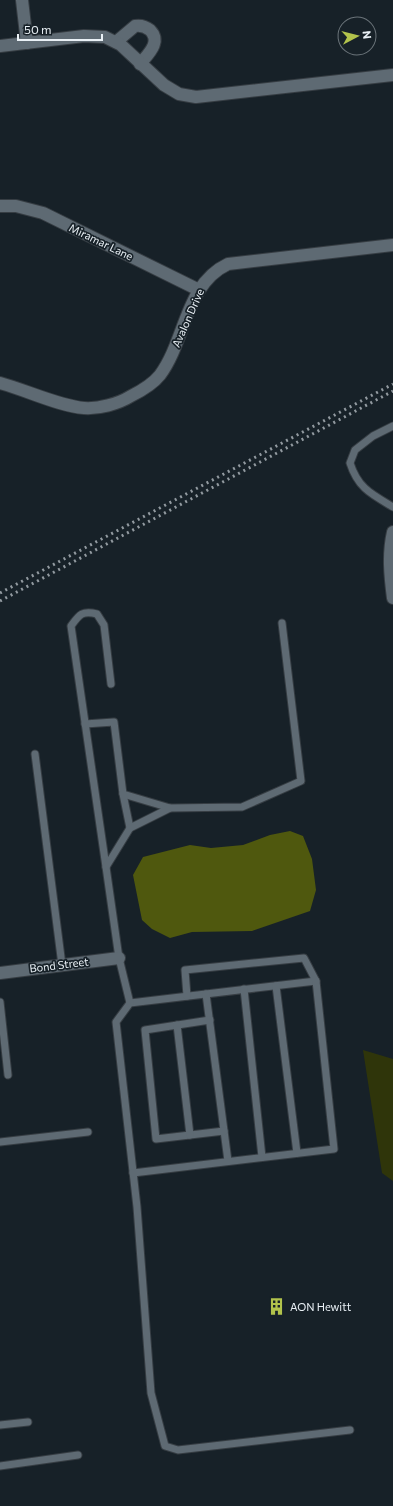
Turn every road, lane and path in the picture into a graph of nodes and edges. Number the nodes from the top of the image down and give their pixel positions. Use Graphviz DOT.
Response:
graph roads {
  1 [pos="22,0"];
  2 [pos="116,42"];
  3 [pos="27,43"];
  4 [pos="0,46"];
  5 [pos="140,64"];
  6 [pos="393,75"];
  7 [pos="0,206"];
  8 [pos="393,245"];
  9 [pos="199,290"];
  10 [pos="0,384"];
  11 [pos="393,426"];
  12 [pos="393,507"];
  13 [pos="393,532"];
  14 [pos="393,598"];
  15 [pos="282,623"];
  16 [pos="111,684"];
  17 [pos="85,724"];
  18 [pos="35,754"];
  19 [pos="124,794"];
  20 [pos="170,808"];
  21 [pos="130,828"];
  22 [pos="106,867"];
  23 [pos="119,958"];
  24 [pos="62,965"];
  25 [pos="0,973"];
  26 [pos="316,981"];
  27 [pos="276,986"];
  28 [pos="244,990"];
  29 [pos="206,994"];
  30 [pos="188,996"];
  31 [pos="0,1002"];
  32 [pos="130,1003"];
  33 [pos="210,1020"];
  34 [pos="177,1025"];
  35 [pos="8,1075"];
  36 [pos="224,1130"];
  37 [pos="88,1132"];
  38 [pos="190,1135"];
  39 [pos="0,1142"];
  40 [pos="297,1153"];
  41 [pos="262,1157"];
  42 [pos="228,1161"];
  43 [pos="133,1173"];
  44 [pos="28,1422"];
  45 [pos="0,1425"];
  46 [pos="350,1430"];
  47 [pos="78,1456"];
  48 [pos="0,1466"];
  1 -- 3 [label="street"];
  2 -- 3 [label="street"];
  2 -- 5 [label="street"];
  2 -- 5 [label="street"];
  3 -- 4 [label="street"];
  5 -- 6 [label="street"];
  7 -- 9 [label="street, Miramar Lane"];
  8 -- 9 [label="street, Avalon Drive"];
  9 -- 10 [label="street, Avalon Drive"];
  11 -- 12 [label="lane"];
  13 -- 14 [label="street"];
  15 -- 20 [label="lane"];
  16 -- 17 [label="lane"];
  17 -- 19 [label="lane"];
  17 -- 22 [label="lane"];
  18 -- 24 [label="lane"];
  19 -- 20 [label="lane"];
  19 -- 21 [label="lane"];
  20 -- 21 [label="lane"];
  21 -- 22 [label="lane"];
  22 -- 23 [label="lane"];
  23 -- 24 [label="street, Bond Street"];
  23 -- 32 [label="lane"];
  24 -- 25 [label="street, Bond Street"];
  26 -- 27 [label="lane"];
  26 -- 30 [label="lane"];
  26 -- 40 [label="lane"];
  27 -- 28 [label="lane"];
  27 -- 40 [label="lane"];
  28 -- 29 [label="lane"];
  28 -- 41 [label="lane"];
  29 -- 30 [label="lane"];
  29 -- 33 [label="lane"];
  30 -- 32 [label="lane"];
  31 -- 35 [label="lane"];
  32 -- 43 [label="lane"];
  33 -- 34 [label="lane"];
  33 -- 36 [label="lane"];
  34 -- 38 [label="lane"];
  34 -- 38 [label="lane"];
  36 -- 38 [label="lane"];
  36 -- 42 [label="lane"];
  37 -- 39 [label="lane"];
  40 -- 41 [label="lane"];
  41 -- 42 [label="lane"];
  42 -- 43 [label="lane"];
  43 -- 46 [label="lane"];
  44 -- 45 [label="lane"];
  47 -- 48 [label="lane"];
}
